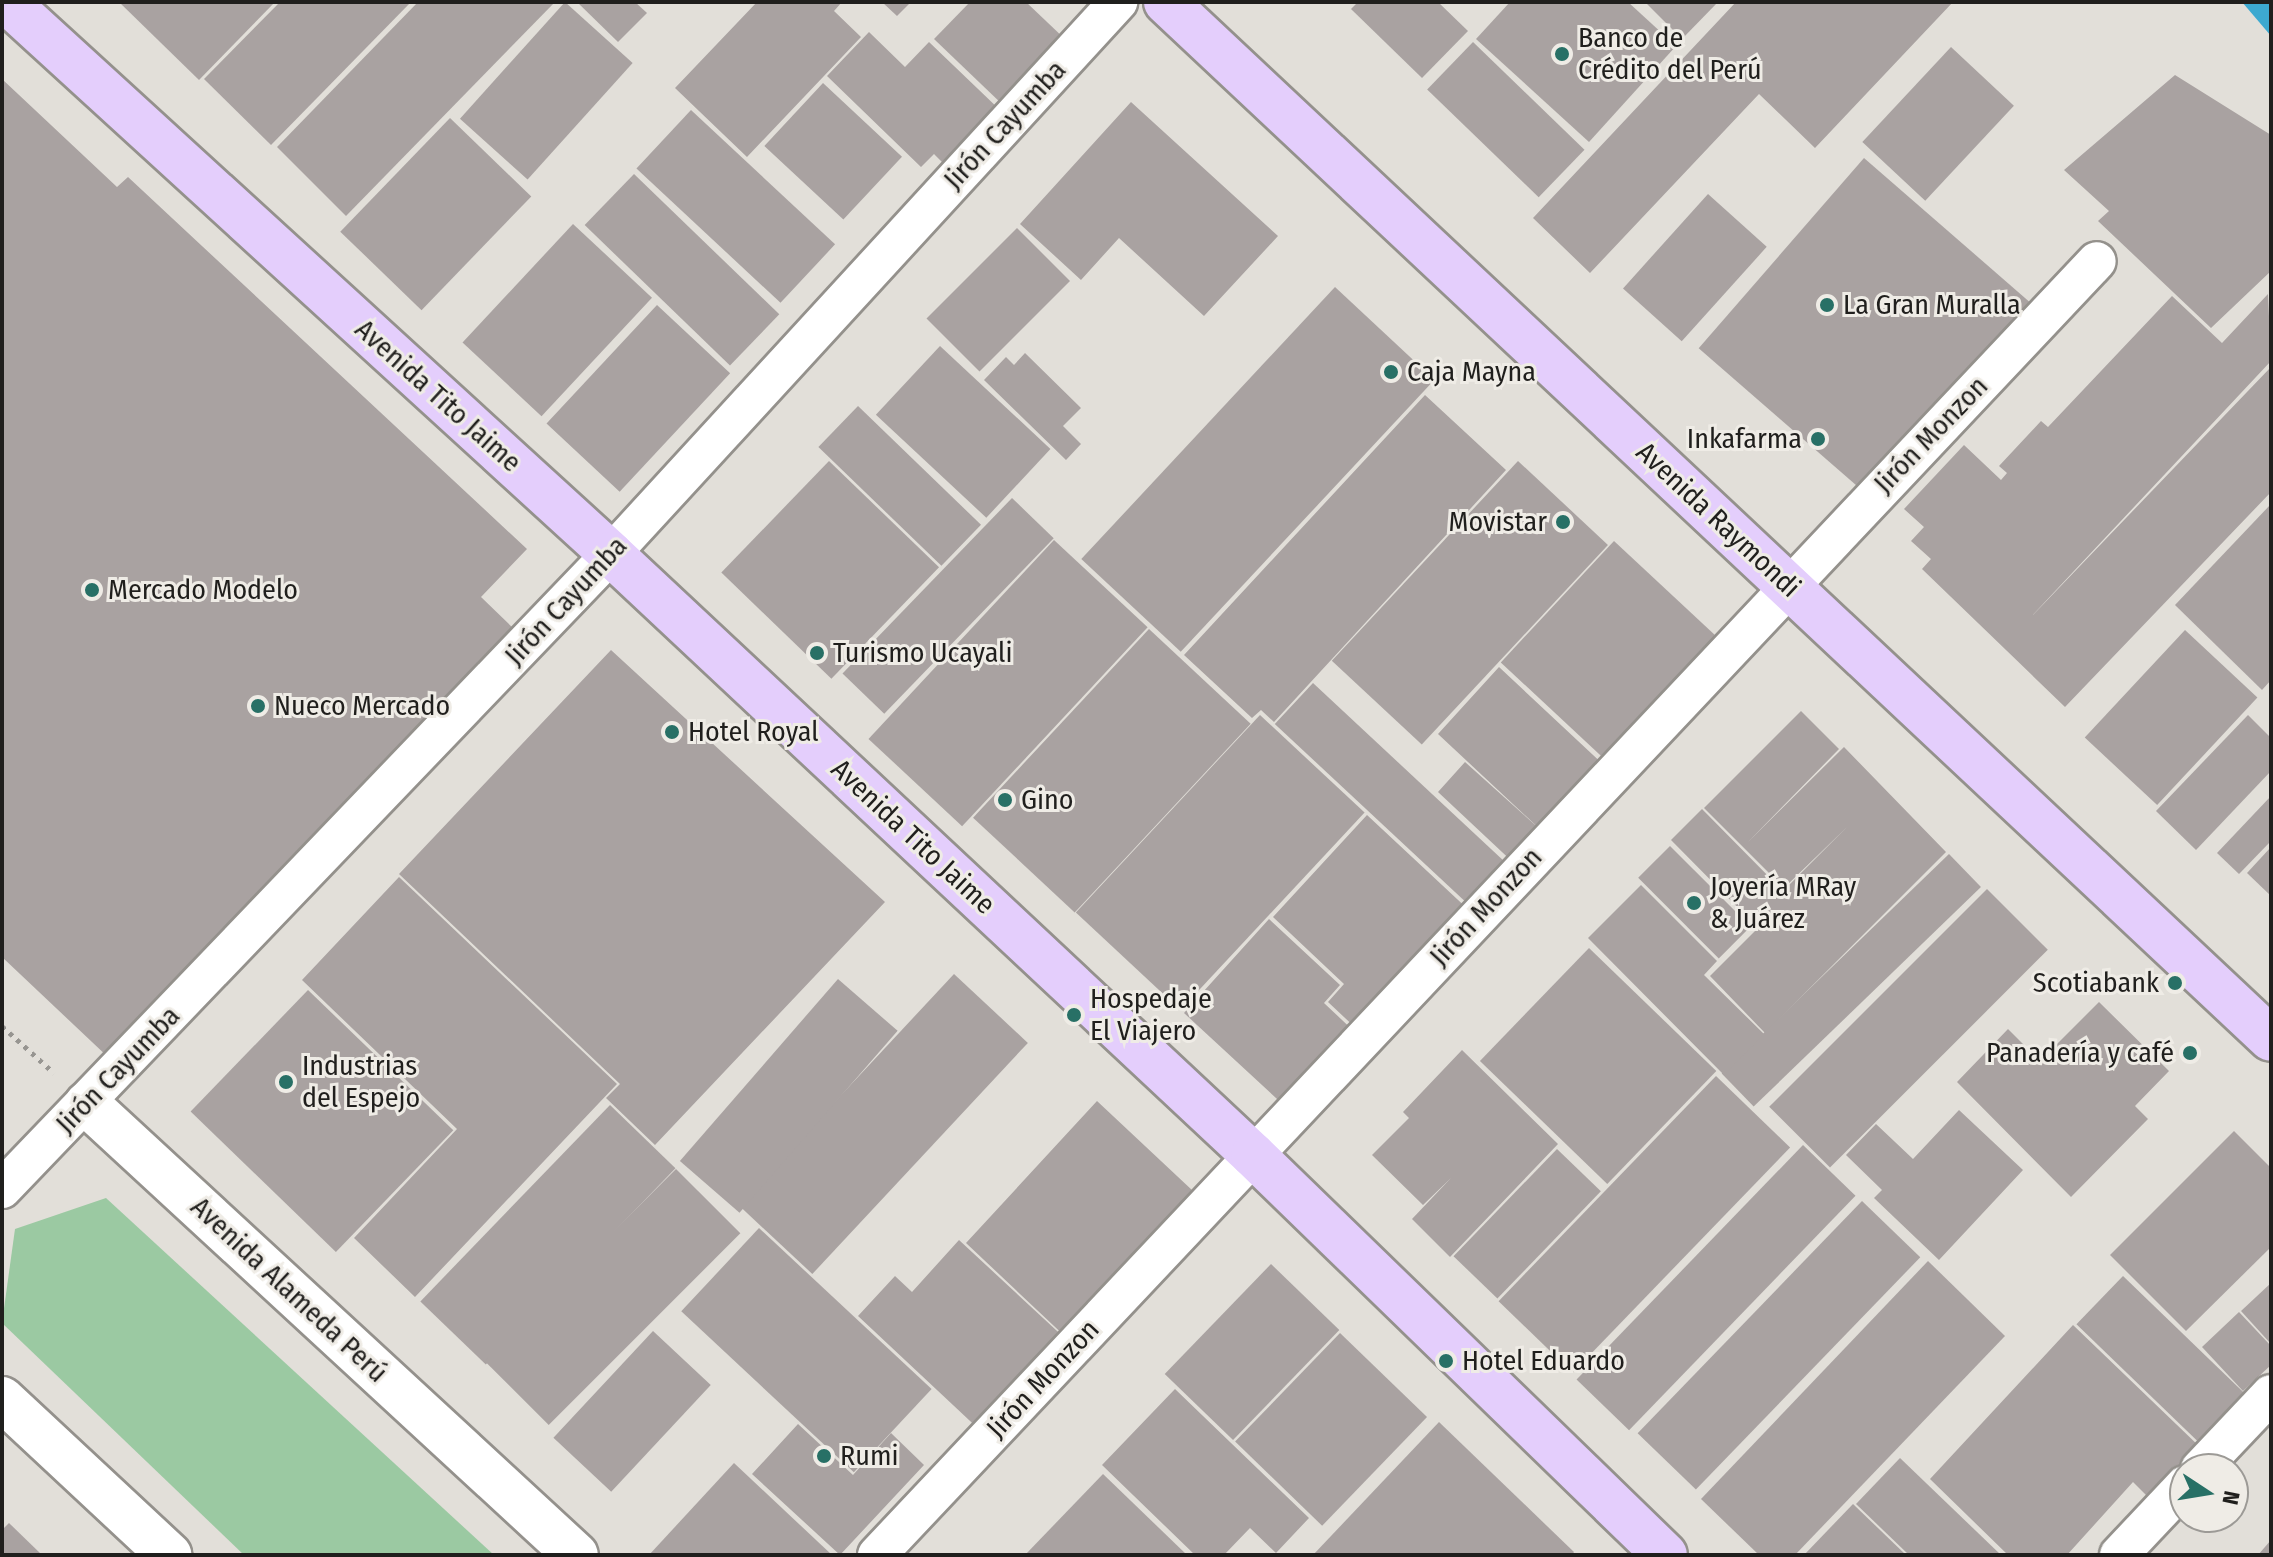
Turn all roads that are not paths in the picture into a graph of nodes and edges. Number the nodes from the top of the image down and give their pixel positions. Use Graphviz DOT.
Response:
graph roads {
  1 [pos="7,2"];
  2 [pos="1118,2"];
  3 [pos="1166,2"];
  4 [pos="2097,261"];
  5 [pos="611,554"];
  6 [pos="1788,585"];
  7 [pos="2271,1039"];
  8 [pos="87,1104"];
  9 [pos="1253,1155"];
  10 [pos="2,1189"];
  11 [pos="2271,1394"];
  12 [pos="2,1399"];
  13 [pos="2215,1453"];
  14 [pos="2169,1502"];
  15 [pos="169,1555"];
  16 [pos="576,1555"];
  17 [pos="877,1555"];
  18 [pos="1665,1555"];
  19 [pos="2119,1555"];
  1 -- 5 [label="highway, Avenida Tito Jaime"];
  2 -- 5 [label="street, Jirón Cayumba"];
  3 -- 6 [label="highway, Avenida Raymondi"];
  4 -- 6 [label="street, Jirón Monzon"];
  5 -- 8 [label="street, Jirón Cayumba"];
  5 -- 9 [label="highway, Avenida Tito Jaime"];
  6 -- 7 [label="highway, Avenida Raymondi"];
  6 -- 9 [label="street, Jirón Monzon"];
  8 -- 10 [label="street, Jirón Cayumba"];
  8 -- 16 [label="street, Avenida Alameda Perú"];
  9 -- 17 [label="street, Jirón Monzon"];
  9 -- 18 [label="highway, Avenida Tito Jaime"];
  11 -- 13 [label="street"];
  12 -- 15 [label="street"];
  14 -- 19 [label="street"];
}
